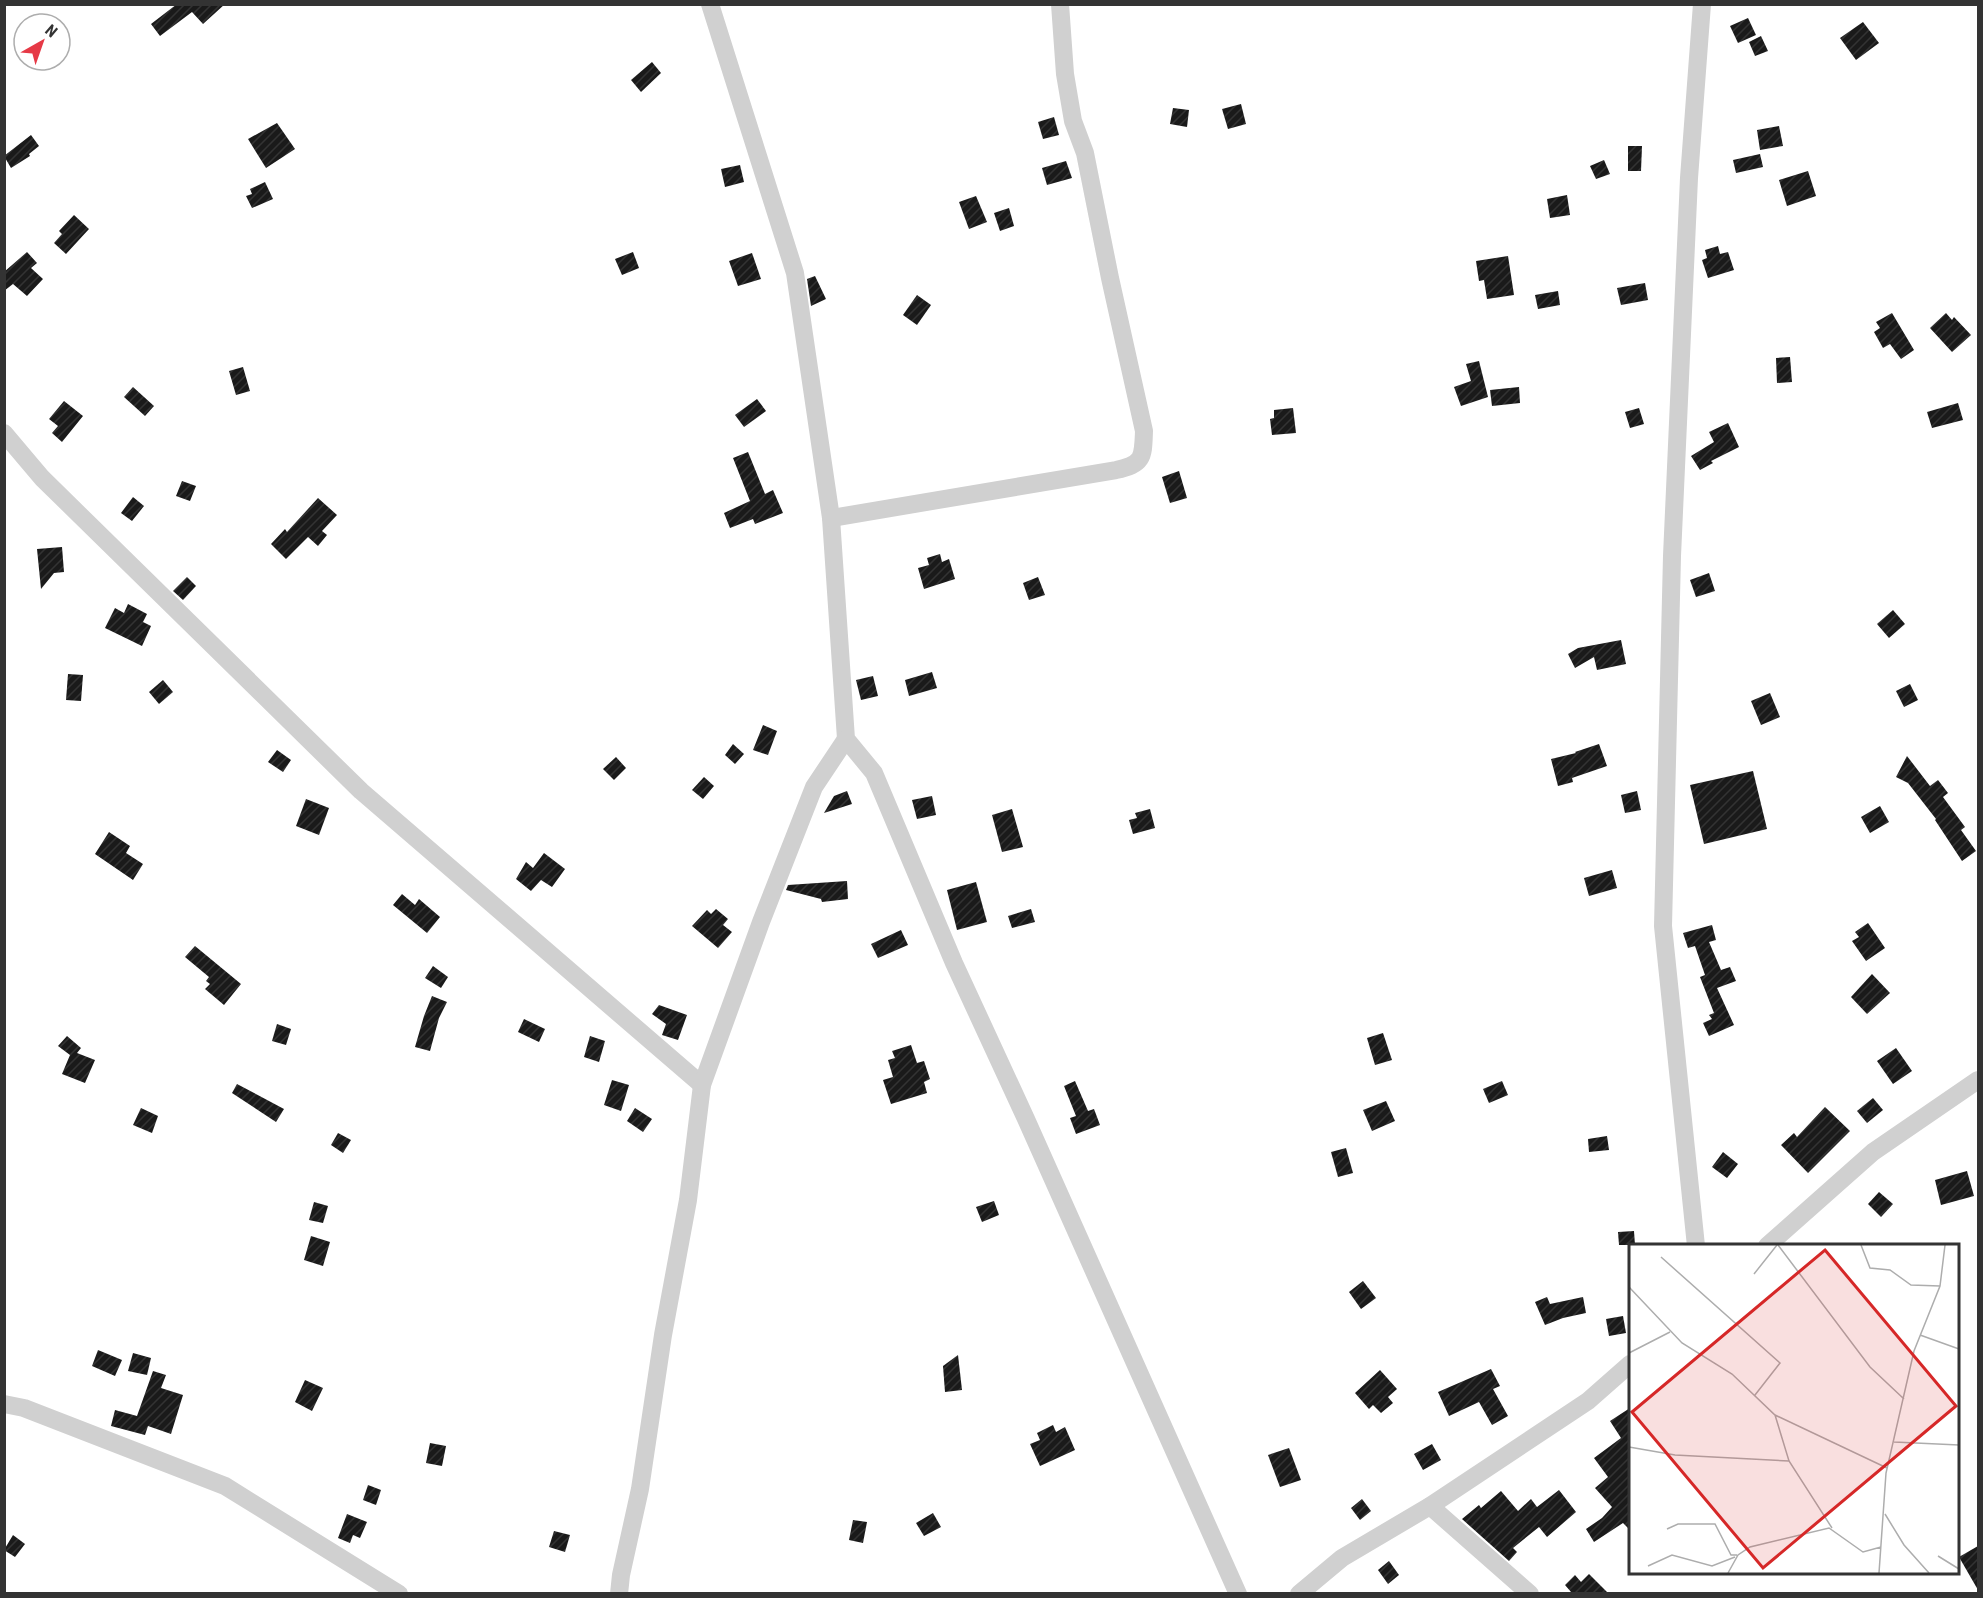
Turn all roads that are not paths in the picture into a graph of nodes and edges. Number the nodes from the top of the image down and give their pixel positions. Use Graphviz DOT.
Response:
graph roads {
  1 [pos="710,4"];
  2 [pos="1059,4"];
  3 [pos="1701,4"];
  4 [pos="4,433"];
  5 [pos="831,518"];
  6 [pos="846,739"];
  7 [pos="1978,1080"];
  8 [pos="702,1085"];
  9 [pos="1696,1244"];
  10 [pos="1768,1244"];
  11 [pos="1629,1365"];
  12 [pos="4,1404"];
  13 [pos="1430,1506"];
  14 [pos="399,1593"];
  15 [pos="619,1593"];
  16 [pos="1238,1593"];
  17 [pos="1299,1593"];
  18 [pos="1530,1593"];
  1 -- 5 [label="street"];
  2 -- 5 [label="street"];
  3 -- 9 [label="street"];
  4 -- 8 [label="street"];
  5 -- 6 [label="street"];
  6 -- 8 [label="street"];
  6 -- 16 [label="street"];
  7 -- 10 [label="street"];
  8 -- 15 [label="street"];
  11 -- 13 [label="street"];
  12 -- 14 [label="street"];
  13 -- 17 [label="street"];
  13 -- 18 [label="street"];
}
